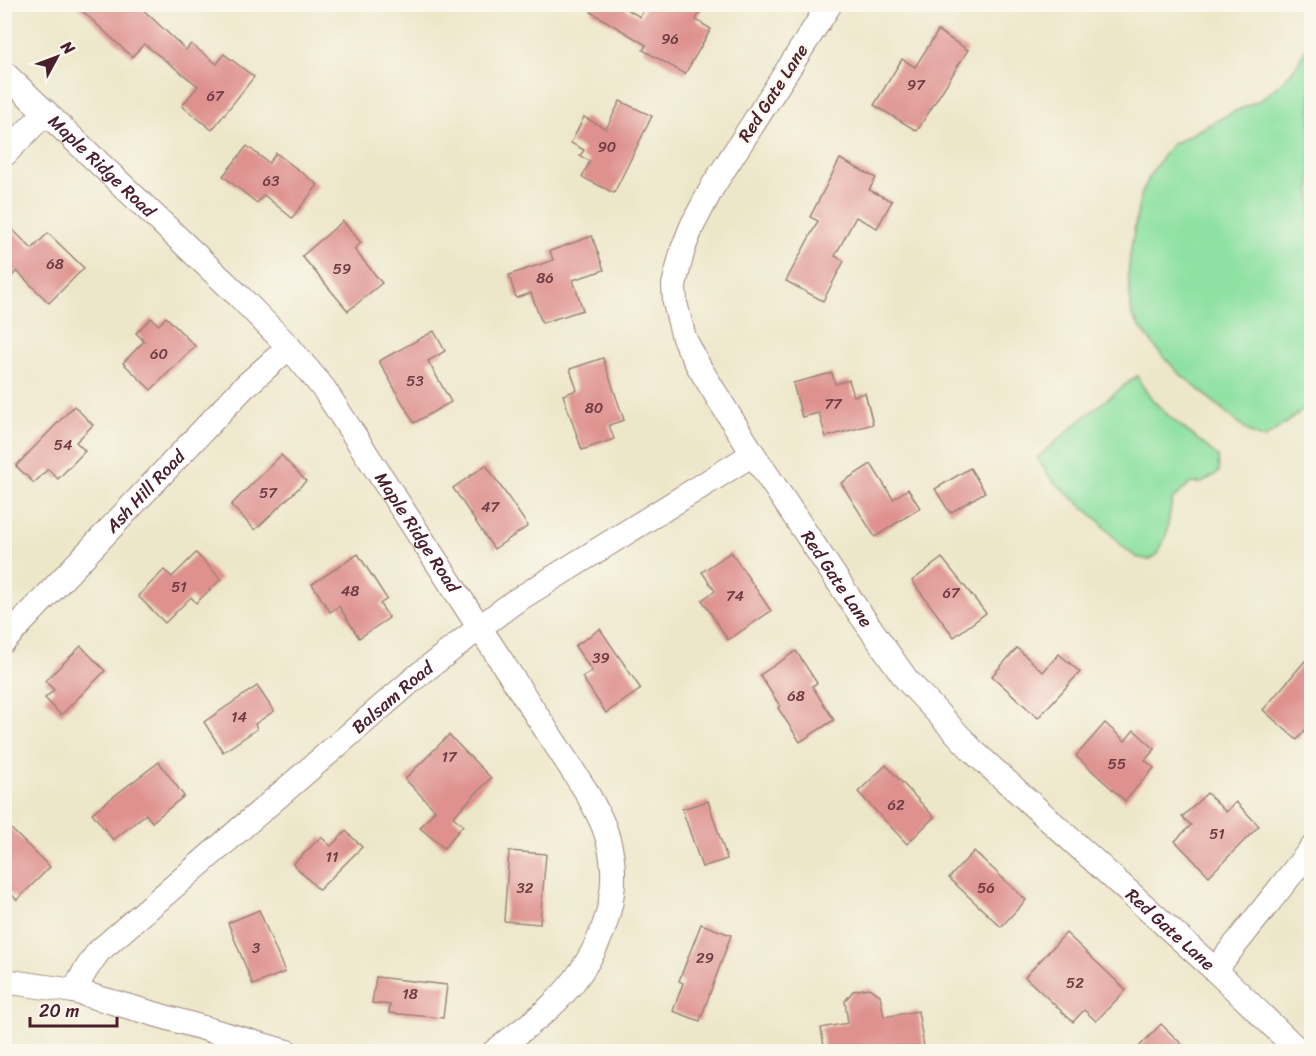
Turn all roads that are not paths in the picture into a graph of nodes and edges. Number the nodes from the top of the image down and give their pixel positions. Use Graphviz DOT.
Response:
graph roads {
  1 [pos="830,4"];
  2 [pos="4,73"];
  3 [pos="46,112"];
  4 [pos="4,155"];
  5 [pos="289,347"];
  6 [pos="753,454"];
  7 [pos="479,628"];
  8 [pos="4,640"];
  9 [pos="1311,848"];
  10 [pos="1215,970"];
  11 [pos="4,981"];
  12 [pos="74,991"];
  13 [pos="287,1052"];
  14 [pos="494,1052"];
  15 [pos="1300,1052"];
  1 -- 6 [label="street, Red Gate Lane"];
  2 -- 3 [label="street, Maple Ridge Road"];
  3 -- 4 [label="street"];
  3 -- 5 [label="street, Maple Ridge Road"];
  5 -- 7 [label="street, Maple Ridge Road"];
  5 -- 8 [label="street, Ash Hill Road"];
  6 -- 7 [label="street, Balsam Road"];
  6 -- 10 [label="street, Red Gate Lane"];
  7 -- 12 [label="street, Balsam Road"];
  7 -- 14 [label="street, Maple Ridge Road"];
  9 -- 10 [label="street"];
  10 -- 15 [label="street, Red Gate Lane"];
  11 -- 12 [label="street"];
  12 -- 13 [label="street"];
}
